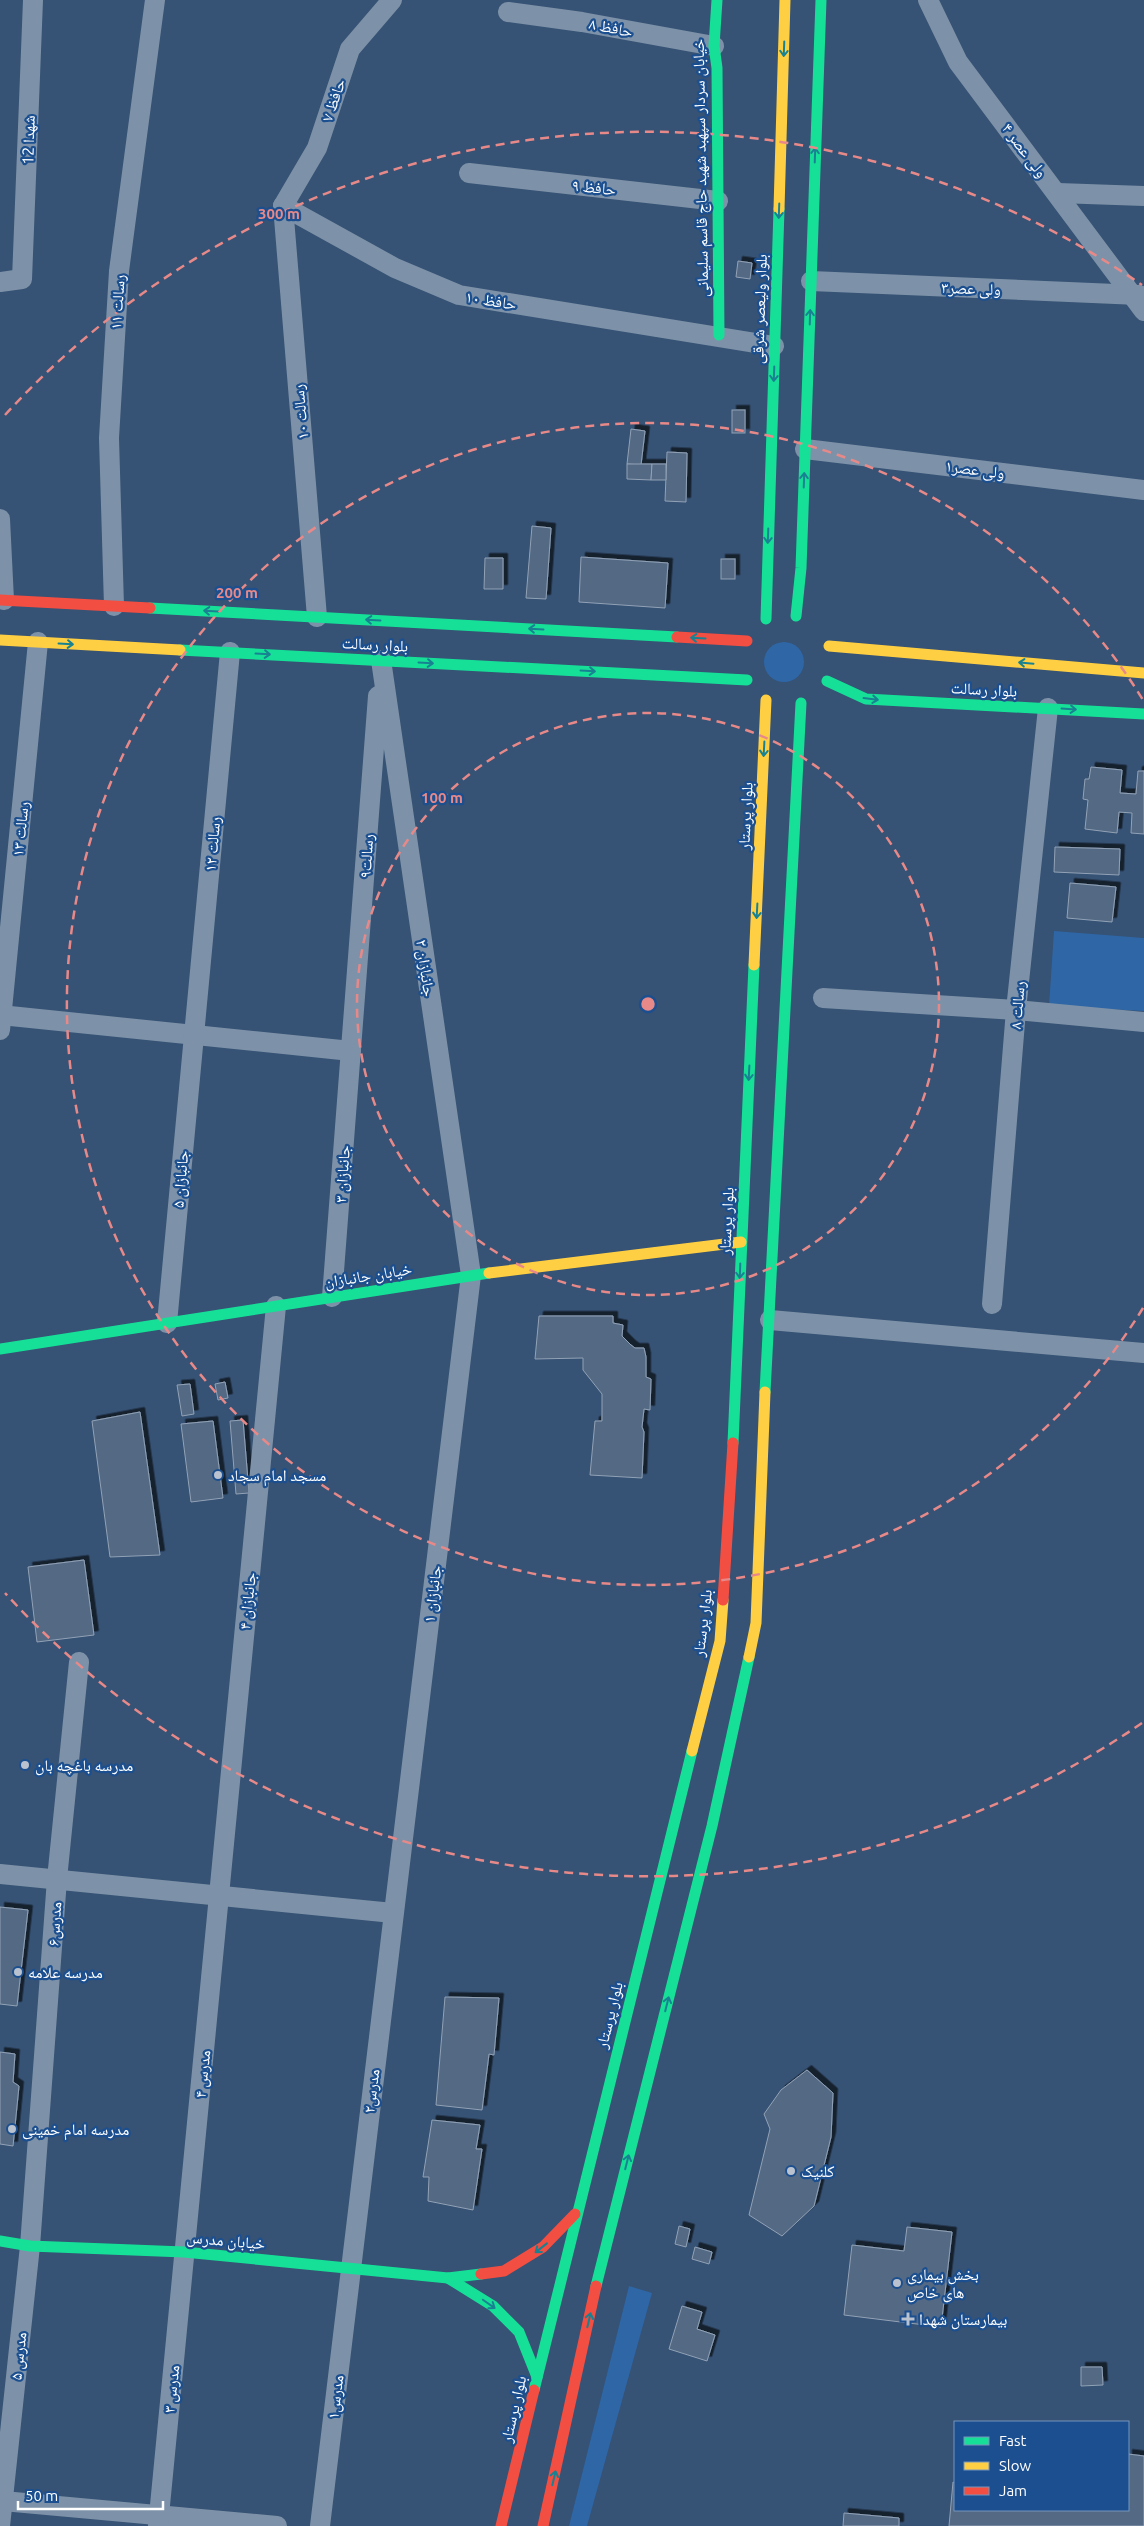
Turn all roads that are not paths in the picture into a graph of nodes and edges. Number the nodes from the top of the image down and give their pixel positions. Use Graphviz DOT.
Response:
graph roads {
  1 [pos="33,0"];
  2 [pos="155,0"];
  3 [pos="392,0"];
  4 [pos="717,0"];
  5 [pos="786,0"];
  6 [pos="821,0"];
  7 [pos="928,0"];
  8 [pos="508,12"];
  9 [pos="714,46"];
  10 [pos="469,173"];
  11 [pos="1058,193"];
  12 [pos="1144,196"];
  13 [pos="718,201"];
  14 [pos="283,206"];
  15 [pos="811,281"];
  16 [pos="0,282"];
  17 [pos="1137,295"];
  18 [pos="1144,311"];
  19 [pos="719,336"];
  20 [pos="774,346"];
  21 [pos="805,449"];
  22 [pos="1144,490"];
  23 [pos="0,519"];
  24 [pos="2,600"];
  25 [pos="114,606"];
  26 [pos="317,617"];
  27 [pos="766,619"];
  28 [pos="0,640"];
  29 [pos="38,642"];
  30 [pos="828,646"];
  31 [pos="230,652"];
  32 [pos="381,660"];
  33 [pos="743,666"];
  34 [pos="1144,673"];
  35 [pos="826,680"];
  36 [pos="760,693"];
  37 [pos="800,702"];
  38 [pos="1048,708"];
  39 [pos="1144,714"];
  40 [pos="823,998"];
  41 [pos="1016,1010"];
  42 [pos="0,1020"];
  43 [pos="1144,1022"];
  44 [pos="194,1035"];
  45 [pos="351,1051"];
  46 [pos="741,1242"];
  47 [pos="471,1275"];
  48 [pos="332,1297"];
  49 [pos="992,1304"];
  50 [pos="276,1306"];
  51 [pos="770,1320"];
  52 [pos="167,1323"];
  53 [pos="0,1349"];
  54 [pos="1144,1353"];
  55 [pos="734,1409"];
  56 [pos="754,1420"];
  57 [pos="79,1662"];
  58 [pos="0,1874"];
  59 [pos="57,1879"];
  60 [pos="219,1896"];
  61 [pos="393,1913"];
  62 [pos="576,2214"];
  63 [pos="0,2241"];
  64 [pos="30,2246"];
  65 [pos="184,2252"];
  66 [pos="350,2269"];
  67 [pos="448,2278"];
  68 [pos="537,2377"];
  69 [pos="1,2515"];
  70 [pos="158,2521"];
  71 [pos="503,2521"];
  72 [pos="515,2522"];
  73 [pos="277,2526"];
  74 [pos="320,2526"];
  75 [pos="535,2526"];
  76 [pos="543,2526"];
  1 -- 16 [label="street, شهدا 12"];
  2 -- 25 [label="street, رسالت ۱۱"];
  3 -- 14 [label="street, حافظ ۷"];
  4 -- 9 [label="main road, خیابان سردار سپهبد شهید حاج قاسم سلیمانی"];
  5 -- 20 [label="main road, بلوار ولیعصر شرقی, one-way"];
  15 -- 6 [label="main road, one-way"];
  7 -- 11 [label="street, ولی عصر ۴"];
  8 -- 9 [label="street, حافظ ۸"];
  9 -- 13 [label="main road, خیابان سردار سپهبد شهید حاج قاسم سلیمانی"];
  10 -- 13 [label="street, حافظ ۹"];
  11 -- 12 [label="street"];
  11 -- 17 [label="street, ولی عصر ۴"];
  13 -- 19 [label="main road, خیابان سردار سپهبد شهید حاج قاسم سلیمانی"];
  14 -- 19 [label="street, حافظ ۱۰"];
  14 -- 26 [label="street, رسالت ۱۰"];
  15 -- 17 [label="street, ولی عصر۳"];
  21 -- 15 [label="main road, one-way"];
  17 -- 18 [label="street, ولی عصر ۴"];
  19 -- 20 [label="street, حافظ ۱۰"];
  20 -- 27 [label="main road, بلوار ولیعصر شرقی, one-way"];
  21 -- 22 [label="street, ولی عصر۱"];
  27 -- 21 [label="main road, one-way"];
  23 -- 24 [label="street"];
  24 -- 25 [label="main road, بلوار رسالت"];
  26 -- 25 [label="main road, بلوار رسالت, one-way"];
  27 -- 26 [label="main road, بلوار رسالت, one-way"];
  28 -- 29 [label="main road, بلوار رسالت"];
  29 -- 31 [label="main road, بلوار رسالت, one-way"];
  29 -- 42 [label="street, رسالت ۱۳"];
  34 -- 30 [label="main road, بلوار رسالت, one-way"];
  31 -- 32 [label="main road, بلوار رسالت, one-way"];
  31 -- 44 [label="street, رسالت ۱۲"];
  32 -- 36 [label="main road, بلوار رسالت, one-way"];
  32 -- 45 [label="street, رسالت۹"];
  32 -- 47 [label="street, جانبازان ۲"];
  33 -- 36 [label="main road"];
  35 -- 38 [label="main road, بلوار رسالت, one-way"];
  36 -- 46 [label="main road, بلوار پرستار, one-way"];
  37 -- 51 [label="main road"];
  38 -- 39 [label="main road, بلوار رسالت, one-way"];
  38 -- 41 [label="street, رسالت ۸"];
  40 -- 41 [label="street"];
  41 -- 43 [label="street"];
  41 -- 49 [label="street, رسالت ۸"];
  42 -- 44 [label="street"];
  44 -- 45 [label="street"];
  44 -- 52 [label="street, جانبازان ۵"];
  45 -- 48 [label="street, جانبازان ۳"];
  46 -- 47 [label="main road, خیابان جانبازان"];
  46 -- 55 [label="main road, بلوار پرستار, one-way"];
  47 -- 48 [label="main road, خیابان جانبازان"];
  47 -- 61 [label="street, جانبازان ۱"];
  48 -- 50 [label="main road, خیابان جانبازان"];
  50 -- 52 [label="main road, خیابان جانبازان"];
  50 -- 60 [label="street, جانبازان ۴"];
  51 -- 54 [label="street"];
  51 -- 56 [label="main road"];
  52 -- 53 [label="main road, خیابان جانبازان"];
  55 -- 56 [label="main road"];
  55 -- 62 [label="main road, بلوار پرستار"];
  76 -- 56 [label="main road, one-way"];
  57 -- 59 [label="street, مدرس۶"];
  58 -- 59 [label="street"];
  59 -- 60 [label="street"];
  59 -- 64 [label="street, مدرس۶"];
  60 -- 61 [label="street"];
  60 -- 65 [label="street, مدرس ۴"];
  61 -- 66 [label="street, مدرس۲"];
  62 -- 67 [label="main road, خیابان مدرس, one-way"];
  62 -- 68 [label="main road, بلوار پرستار"];
  63 -- 64 [label="main road, خیابان مدرس"];
  64 -- 65 [label="main road, خیابان مدرس"];
  64 -- 69 [label="street, مدرس ۵"];
  65 -- 66 [label="main road, خیابان مدرس"];
  65 -- 70 [label="street, مدرس ۳"];
  66 -- 67 [label="main road, خیابان مدرس"];
  66 -- 74 [label="street, مدرس۱"];
  67 -- 68 [label="main road, one-way"];
  68 -- 71 [label="main road, بلوار پرستار"];
  69 -- 70 [label="street"];
  70 -- 73 [label="street"];
  71 -- 72 [label="main road"];
  75 -- 76 [label="main road"];
}
